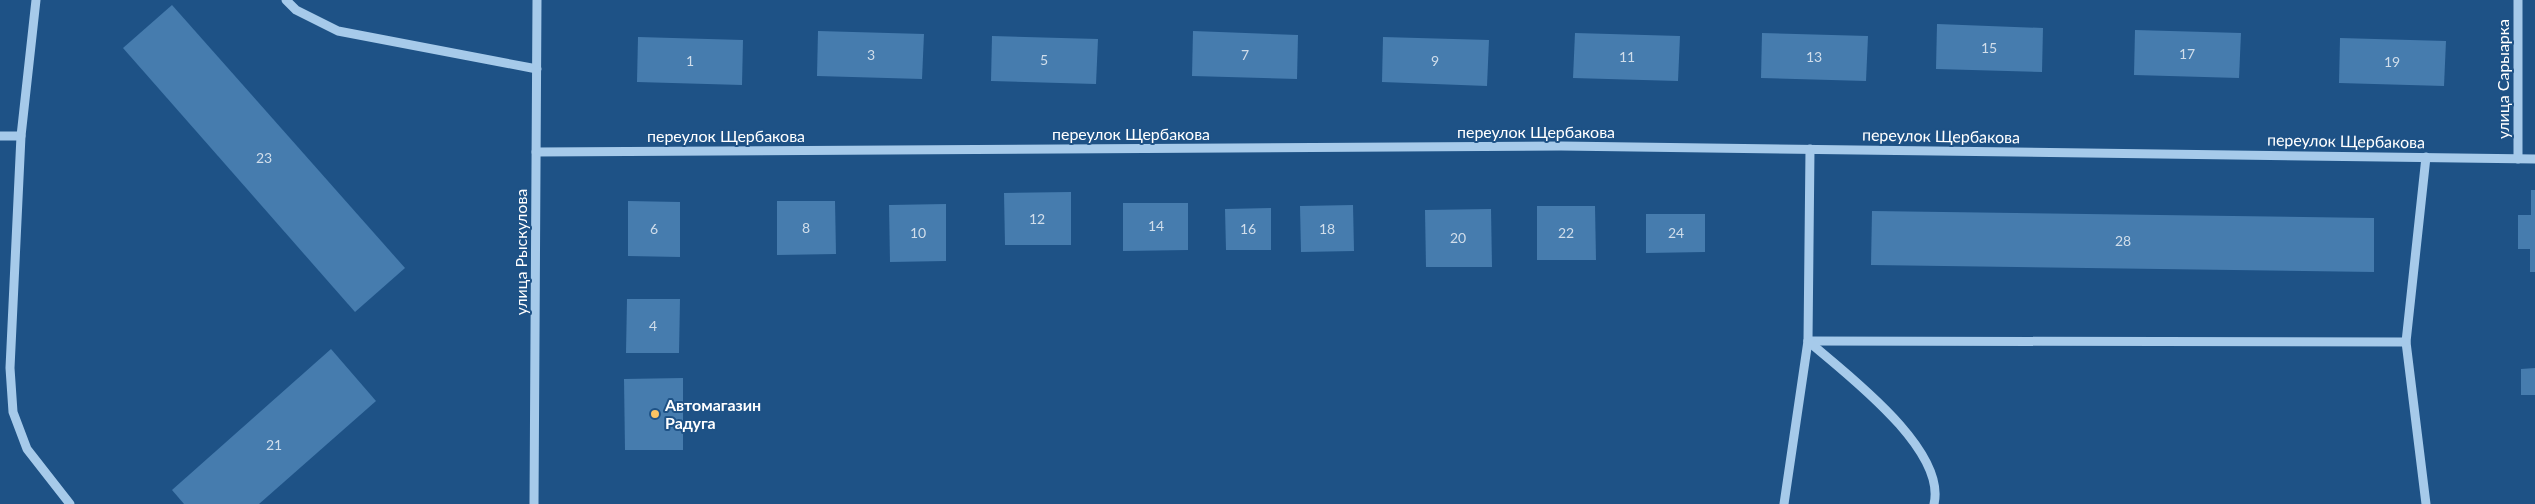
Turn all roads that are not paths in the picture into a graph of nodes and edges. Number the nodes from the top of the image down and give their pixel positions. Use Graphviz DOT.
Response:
graph roads {
  1 [pos="36,0"];
  2 [pos="286,0"];
  3 [pos="537,0"];
  4 [pos="2518,0"];
  5 [pos="537,69"];
  6 [pos="0,136"];
  7 [pos="21,136"];
  8 [pos="1810,149"];
  9 [pos="536,152"];
  10 [pos="2426,157"];
  11 [pos="2518,159"];
  12 [pos="2535,159"];
  13 [pos="1808,341"];
  14 [pos="2406,342"];
  15 [pos="5,368"];
  16 [pos="70,504"];
  17 [pos="534,504"];
  18 [pos="1784,504"];
  19 [pos="1934,504"];
  20 [pos="2426,504"];
  1 -- 7 [label="street"];
  2 -- 5 [label="street"];
  3 -- 5 [label="street, улица Рыскулова"];
  4 -- 11 [label="street, улица Сарыарка"];
  5 -- 9 [label="street, улица Рыскулова"];
  6 -- 7 [label="street"];
  7 -- 15 [label="street"];
  8 -- 9 [label="street, переулок Щербакова"];
  8 -- 10 [label="street, переулок Щербакова"];
  8 -- 13 [label="street"];
  9 -- 17 [label="street, улица Рыскулова"];
  10 -- 11 [label="street, переулок Щербакова"];
  10 -- 14 [label="street"];
  11 -- 12 [label="street, переулок Щербакова"];
  13 -- 14 [label="street"];
  13 -- 18 [label="street"];
  13 -- 19 [label="street"];
  14 -- 20 [label="street"];
  15 -- 16 [label="street"];
}
